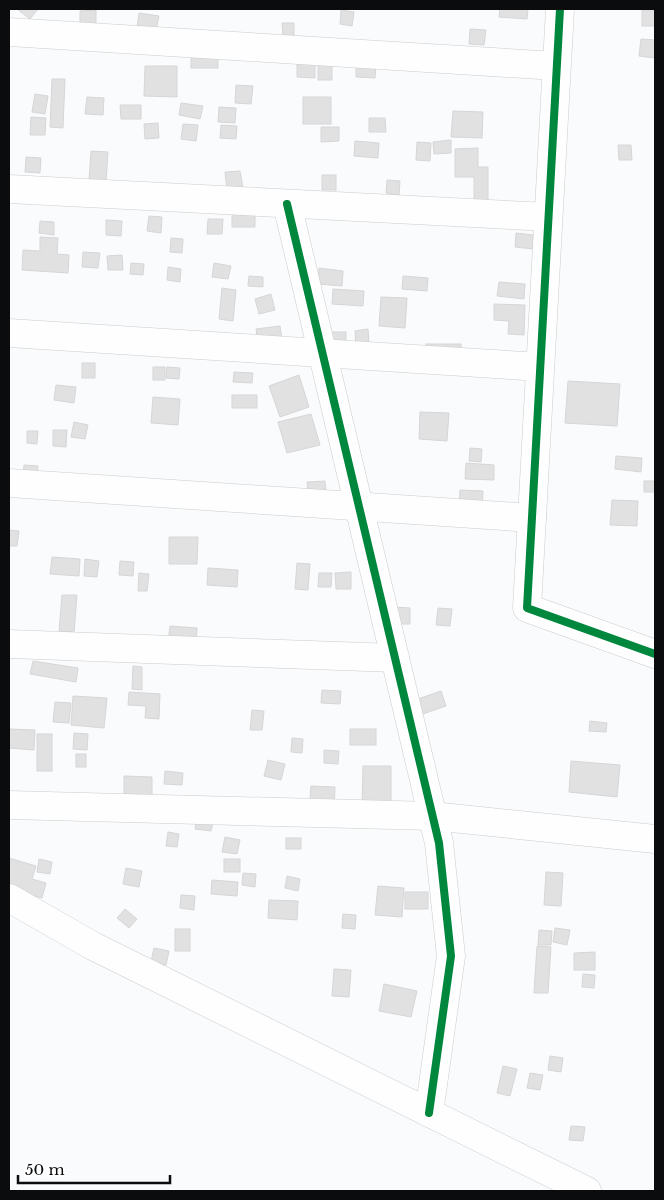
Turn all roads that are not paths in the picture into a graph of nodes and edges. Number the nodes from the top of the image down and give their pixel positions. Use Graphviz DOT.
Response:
graph roads {
  1 [pos="560,9"];
  2 [pos="9,32"];
  3 [pos="556,66"];
  4 [pos="9,189"];
  5 [pos="287,204"];
  6 [pos="548,217"];
  7 [pos="9,333"];
  8 [pos="323,353"];
  9 [pos="540,367"];
  10 [pos="9,483"];
  11 [pos="359,507"];
  12 [pos="532,518"];
  13 [pos="9,644"];
  14 [pos="655,654"];
  15 [pos="395,658"];
  16 [pos="9,805"];
  17 [pos="432,816"];
  18 [pos="655,839"];
  19 [pos="9,898"];
  20 [pos="429,1113"];
  21 [pos="587,1191"];
  1 -- 3 [label="street"];
  2 -- 3 [label="street"];
  3 -- 6 [label="street"];
  4 -- 5 [label="street"];
  5 -- 6 [label="street"];
  5 -- 8 [label="street"];
  6 -- 9 [label="street"];
  7 -- 8 [label="street"];
  8 -- 9 [label="street"];
  8 -- 11 [label="street"];
  9 -- 12 [label="street"];
  10 -- 11 [label="street"];
  11 -- 12 [label="street"];
  11 -- 15 [label="street"];
  12 -- 14 [label="street"];
  13 -- 15 [label="street"];
  15 -- 17 [label="street"];
  16 -- 17 [label="street"];
  17 -- 18 [label="street"];
  17 -- 20 [label="street"];
  19 -- 20 [label="street"];
  20 -- 21 [label="street"];
}
